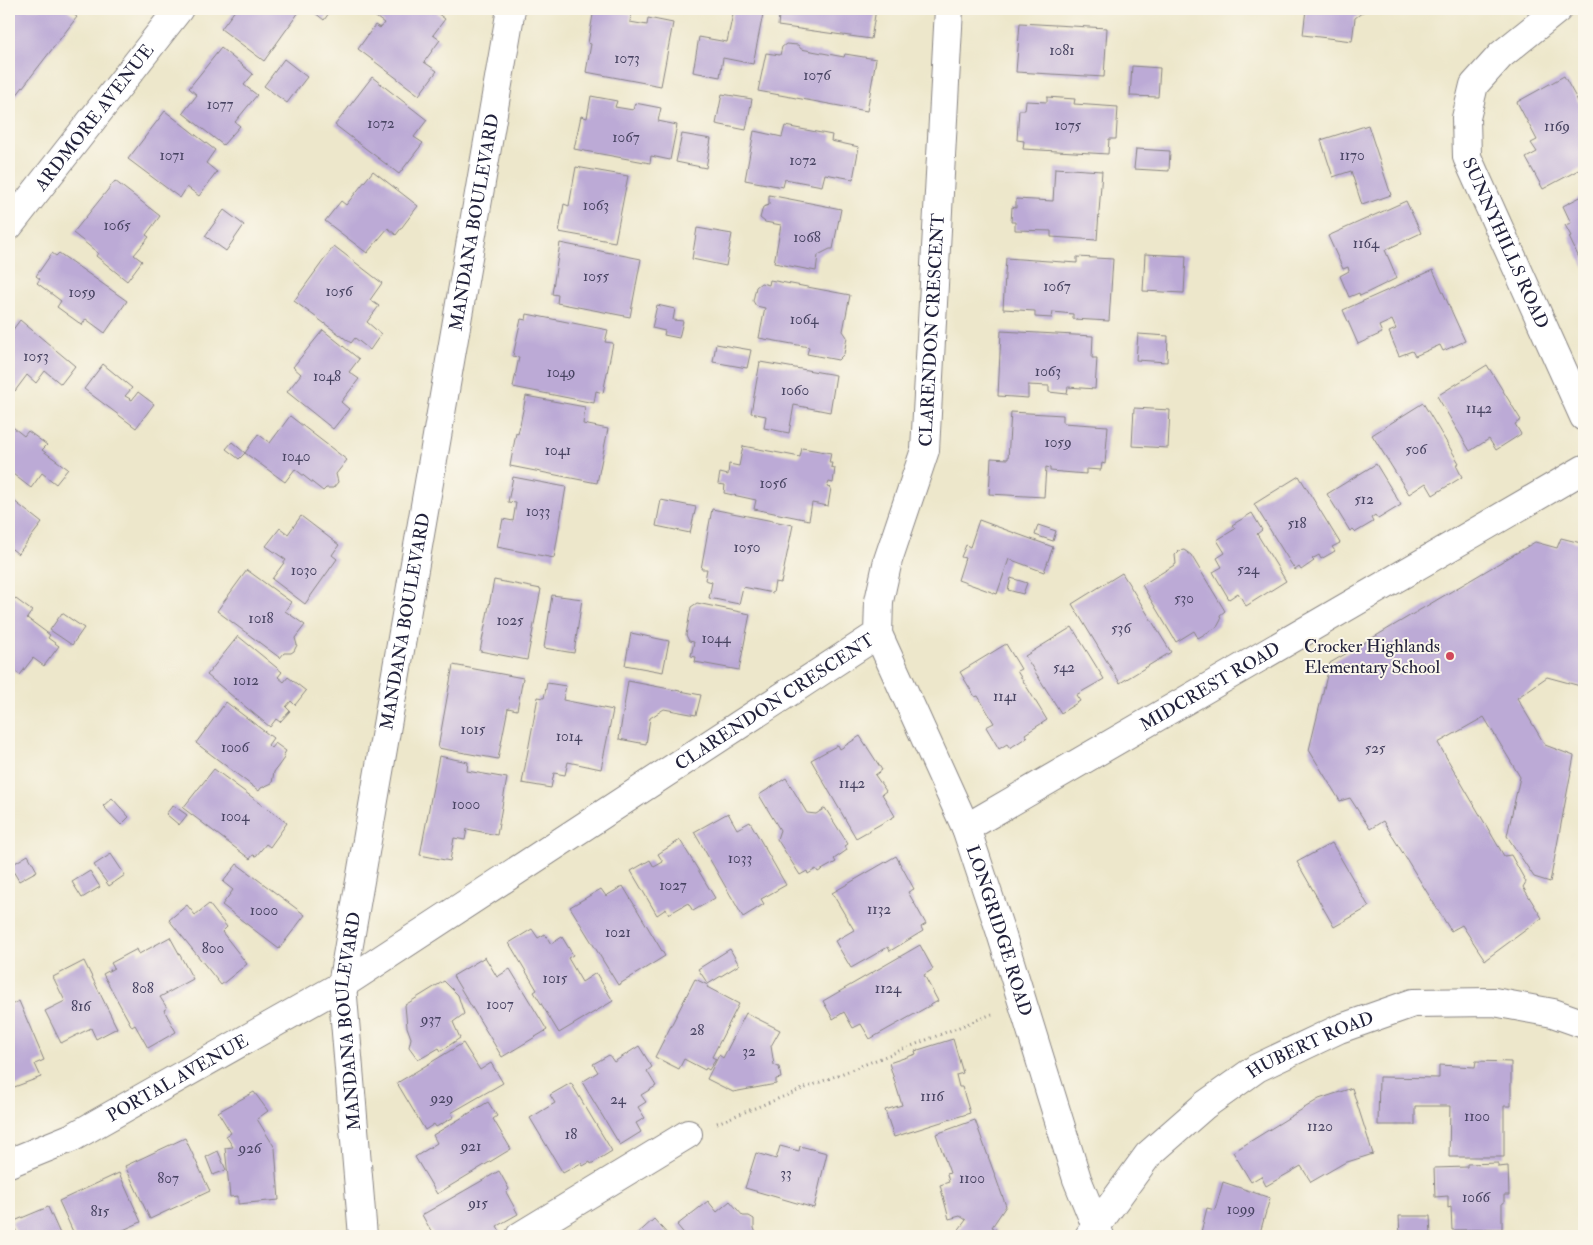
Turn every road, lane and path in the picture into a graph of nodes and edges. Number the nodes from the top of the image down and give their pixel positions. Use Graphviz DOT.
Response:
graph roads {
  1 [pos="179,9"];
  2 [pos="510,9"];
  3 [pos="949,9"];
  4 [pos="1558,9"];
  5 [pos="9,226"];
  6 [pos="1584,417"];
  7 [pos="1584,469"];
  8 [pos="878,634"];
  9 [pos="966,828"];
  10 [pos="342,985"];
  11 [pos="1022,1002"];
  12 [pos="1584,1024"];
  13 [pos="688,1134"];
  14 [pos="9,1163"];
  15 [pos="1096,1233"];
  16 [pos="363,1236"];
  17 [pos="520,1236"];
  1 -- 5 [label="street, ARDMORE AVENUE"];
  2 -- 10 [label="street, MANDANA BOULEVARD"];
  3 -- 8 [label="street, CLARENDON CRESCENT"];
  4 -- 6 [label="street, SUNNYHILLS ROAD"];
  7 -- 9 [label="street, MIDCREST ROAD"];
  8 -- 9 [label="street, LONGRIDGE ROAD"];
  8 -- 10 [label="street, CLARENDON CRESCENT"];
  9 -- 11 [label="street, LONGRIDGE ROAD"];
  10 -- 14 [label="street, PORTAL AVENUE"];
  10 -- 16 [label="street, MANDANA BOULEVARD"];
  11 -- 13 [label="path"];
  11 -- 15 [label="street, LONGRIDGE ROAD"];
  12 -- 15 [label="street, HUBERT ROAD"];
  13 -- 17 [label="street"];
}
